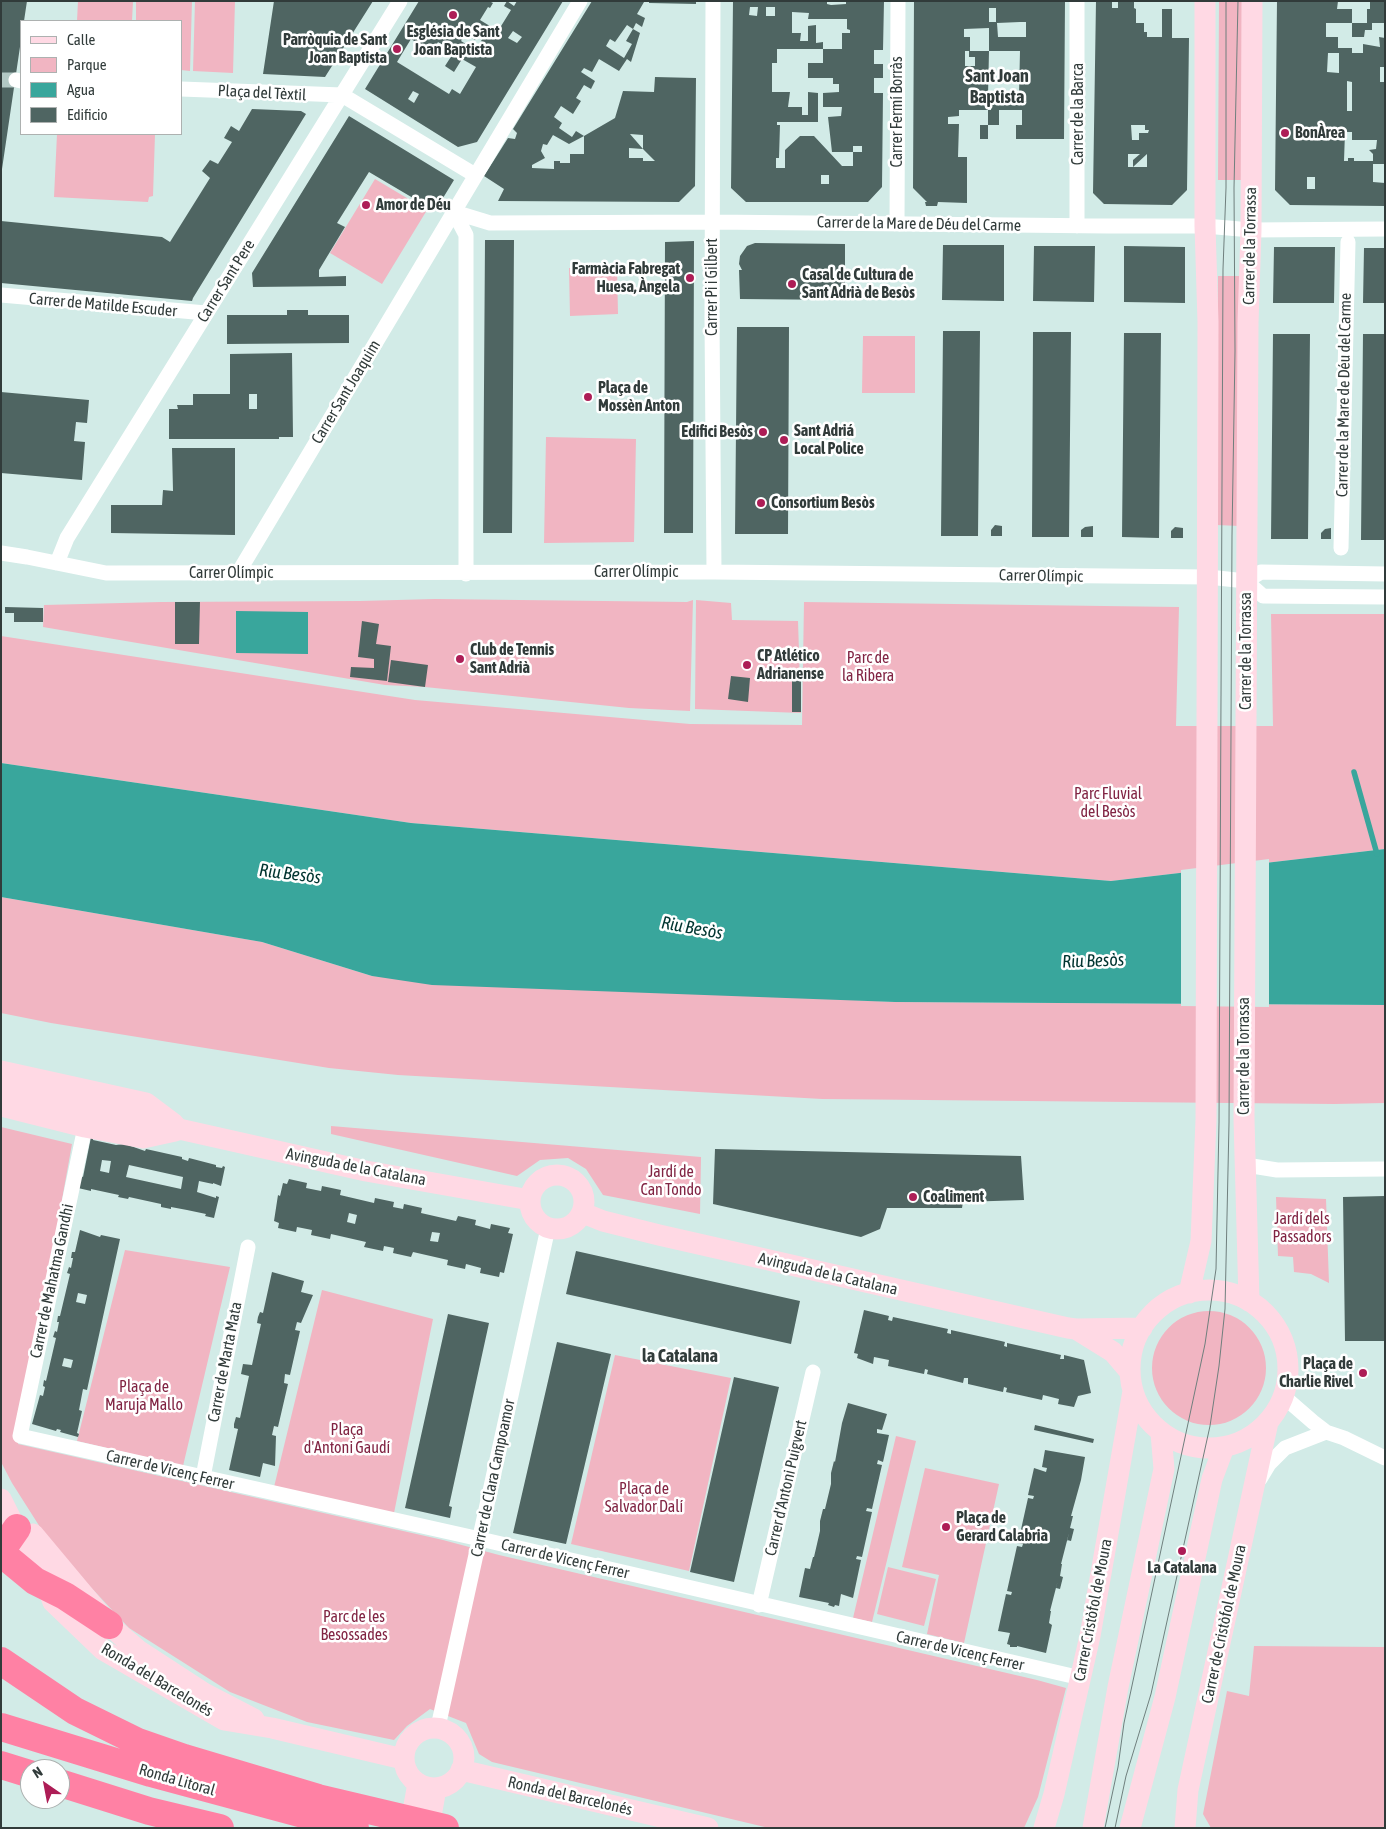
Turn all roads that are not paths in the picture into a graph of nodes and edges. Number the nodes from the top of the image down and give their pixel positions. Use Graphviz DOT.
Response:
graph roads {
  1 [pos="400,1"];
  2 [pos="580,1"];
  3 [pos="713,1"];
  4 [pos="898,1"];
  5 [pos="1078,1"];
  6 [pos="1204,1"];
  7 [pos="1252,1"];
  8 [pos="182,89"];
  9 [pos="342,95"];
  10 [pos="475,175"];
  11 [pos="454,212"];
  12 [pos="712,222"];
  13 [pos="897,224"];
  14 [pos="1077,226"];
  15 [pos="1205,226"];
  16 [pos="1385,229"];
  17 [pos="1251,230"];
  18 [pos="1348,242"];
  19 [pos="1,295"];
  20 [pos="206,313"];
  21 [pos="1,547"];
  22 [pos="1341,548"];
  23 [pos="1,553"];
  24 [pos="27,557"];
  25 [pos="57,563"];
  26 [pos="714,572"];
  27 [pos="238,573"];
  28 [pos="466,574"];
  29 [pos="1385,574"];
  30 [pos="1208,577"];
  31 [pos="1246,581"];
  32 [pos="1385,597"];
  33 [pos="1,1071"];
  34 [pos="1,1089"];
  35 [pos="1,1106"];
  36 [pos="85,1127"];
  37 [pos="182,1130"];
  38 [pos="1246,1164"];
  39 [pos="1385,1169"];
  40 [pos="530,1200"];
  41 [pos="583,1213"];
  42 [pos="548,1228"];
  43 [pos="248,1246"];
  44 [pos="1189,1293"];
  45 [pos="1249,1301"];
  46 [pos="1142,1328"];
  47 [pos="1076,1329"];
  48 [pos="813,1372"];
  49 [pos="1131,1382"];
  50 [pos="1284,1396"];
  51 [pos="1268,1422"];
  52 [pos="1326,1432"];
  53 [pos="1161,1433"];
  54 [pos="20,1436"];
  55 [pos="1224,1447"];
  56 [pos="1385,1458"];
  57 [pos="203,1477"];
  58 [pos="1254,1488"];
  59 [pos="1,1492"];
  60 [pos="1,1499"];
  61 [pos="9,1535"];
  62 [pos="480,1539"];
  63 [pos="1,1550"];
  64 [pos="48,1587"];
  65 [pos="759,1604"];
  66 [pos="109,1625"];
  67 [pos="1,1661"];
  68 [pos="1081,1678"];
  69 [pos="1,1727"];
  70 [pos="272,1728"];
  71 [pos="438,1728"];
  72 [pos="403,1759"];
  73 [pos="1,1765"];
  74 [pos="461,1770"];
  75 [pos="20,1771"];
  76 [pos="70,1786"];
  77 [pos="427,1786"];
  78 [pos="323,1809"];
  79 [pos="220,1828"];
  80 [pos="355,1828"];
  81 [pos="410,1828"];
  82 [pos="429,1828"];
  83 [pos="445,1828"];
  84 [pos="708,1828"];
  85 [pos="1044,1828"];
  86 [pos="1093,1828"];
  87 [pos="1130,1828"];
  88 [pos="1185,1828"];
  1 -- 9 [label="street, Carrer Sant Pere"];
  2 -- 10 [label="street, Carrer Sant Joaquim"];
  3 -- 12 [label="street, Carrer Pi i Gilbert"];
  4 -- 13 [label="street, Carrer Fermí Borràs"];
  5 -- 14 [label="street, Carrer de la Barca"];
  6 -- 15 [label="street"];
  7 -- 17 [label="street, Carrer de la Torrassa"];
  8 -- 9 [label="street, Plaça del Tèxtil"];
  9 -- 10 [label="street"];
  9 -- 20 [label="street, Carrer Sant Pere"];
  10 -- 11 [label="street, Carrer Sant Joaquim"];
  11 -- 12 [label="street, Carrer de la Mare de Déu del Carme"];
  11 -- 27 [label="street, Carrer Sant Joaquim"];
  11 -- 28 [label="street"];
  12 -- 13 [label="street, Carrer de la Mare de Déu del Carme"];
  12 -- 26 [label="street, Carrer Pi i Gilbert"];
  13 -- 14 [label="street, Carrer de la Mare de Déu del Carme"];
  14 -- 15 [label="street, Carrer de la Mare de Déu del Carme"];
  15 -- 17 [label="street, Carrer de la Mare de Déu del Carme"];
  15 -- 30 [label="street"];
  16 -- 17 [label="street, Carrer de la Mare de Déu del Carme"];
  17 -- 31 [label="street, Carrer de la Torrassa"];
  18 -- 22 [label="street, Carrer de la Mare de Déu del Carme"];
  19 -- 20 [label="street, Carrer de Matilde Escuder"];
  20 -- 25 [label="street, Carrer Sant Pere"];
  21 -- 24 [label="street, Carrer Olímpic"];
  23 -- 24 [label="street, Carrer Olímpic"];
  24 -- 25 [label="street, Carrer Olímpic"];
  25 -- 27 [label="street, Carrer Olímpic"];
  26 -- 28 [label="street, Carrer Olímpic"];
  26 -- 30 [label="street, Carrer Olímpic"];
  27 -- 28 [label="street, Carrer Olímpic"];
  29 -- 31 [label="street, Carrer Olímpic"];
  30 -- 31 [label="street, Carrer Olímpic"];
  30 -- 44 [label="street"];
  31 -- 32 [label="street"];
  31 -- 38 [label="street, Carrer de la Torrassa"];
  33 -- 37 [label="street, Avinguda de la Catalana"];
  34 -- 37 [label="street, Avinguda de la Catalana"];
  35 -- 36 [label="street, Avinguda de la Catalana"];
  36 -- 37 [label="street, Avinguda de la Catalana"];
  36 -- 54 [label="street, Carrer de Mahatma Gandhi"];
  37 -- 40 [label="street, Avinguda de la Catalana"];
  38 -- 39 [label="street"];
  38 -- 45 [label="street, Carrer de la Torrassa"];
  40 -- 41 [label="street"];
  40 -- 42 [label="street"];
  41 -- 42 [label="street"];
  41 -- 47 [label="street, Avinguda de la Catalana"];
  42 -- 62 [label="street, Carrer de Clara Campoamor"];
  43 -- 57 [label="street, Carrer de Marta Mata"];
  44 -- 45 [label="street"];
  44 -- 46 [label="street"];
  45 -- 50 [label="street"];
  46 -- 47 [label="street, Avinguda de la Catalana"];
  46 -- 49 [label="street"];
  47 -- 49 [label="street, Avinguda de la Catalana"];
  48 -- 65 [label="street, Carrer d'Antoni Puigvert"];
  49 -- 53 [label="street"];
  49 -- 68 [label="street, Carrer Cristòfol de Moura"];
  50 -- 51 [label="street"];
  50 -- 52 [label="street"];
  51 -- 55 [label="street"];
  51 -- 58 [label="street, Carrer de Cristòfol de Moura"];
  52 -- 56 [label="street"];
  52 -- 58 [label="street"];
  53 -- 55 [label="street"];
  53 -- 86 [label="street"];
  54 -- 57 [label="street, Carrer de Vicenç Ferrer"];
  55 -- 87 [label="street"];
  57 -- 62 [label="street, Carrer de Vicenç Ferrer"];
  58 -- 88 [label="street, Carrer de Cristòfol de Moura"];
  59 -- 66 [label="street, Ronda del Barcelonés"];
  60 -- 61 [label="street, Ronda del Barcelonés"];
  61 -- 64 [label="street, Ronda del Barcelonés"];
  62 -- 65 [label="street, Carrer de Vicenç Ferrer"];
  62 -- 71 [label="street, Carrer de Clara Campoamor"];
  63 -- 64 [label="highway"];
  64 -- 66 [label="highway"];
  64 -- 70 [label="street, Ronda del Barcelonés"];
  65 -- 68 [label="street, Carrer de Vicenç Ferrer"];
  66 -- 70 [label="street, Ronda del Barcelonés"];
  67 -- 78 [label="highway"];
  68 -- 85 [label="street, Carrer Cristòfol de Moura"];
  69 -- 78 [label="highway, Ronda Litoral"];
  70 -- 72 [label="street, Ronda del Barcelonés"];
  71 -- 72 [label="street"];
  71 -- 74 [label="street"];
  72 -- 77 [label="street"];
  73 -- 75 [label="highway"];
  74 -- 77 [label="street"];
  74 -- 84 [label="street, Ronda del Barcelonés"];
  76 -- 79 [label="highway"];
  77 -- 81 [label="street"];
  77 -- 82 [label="street"];
  78 -- 80 [label="highway, Ronda Litoral"];
  78 -- 83 [label="highway"];
}
